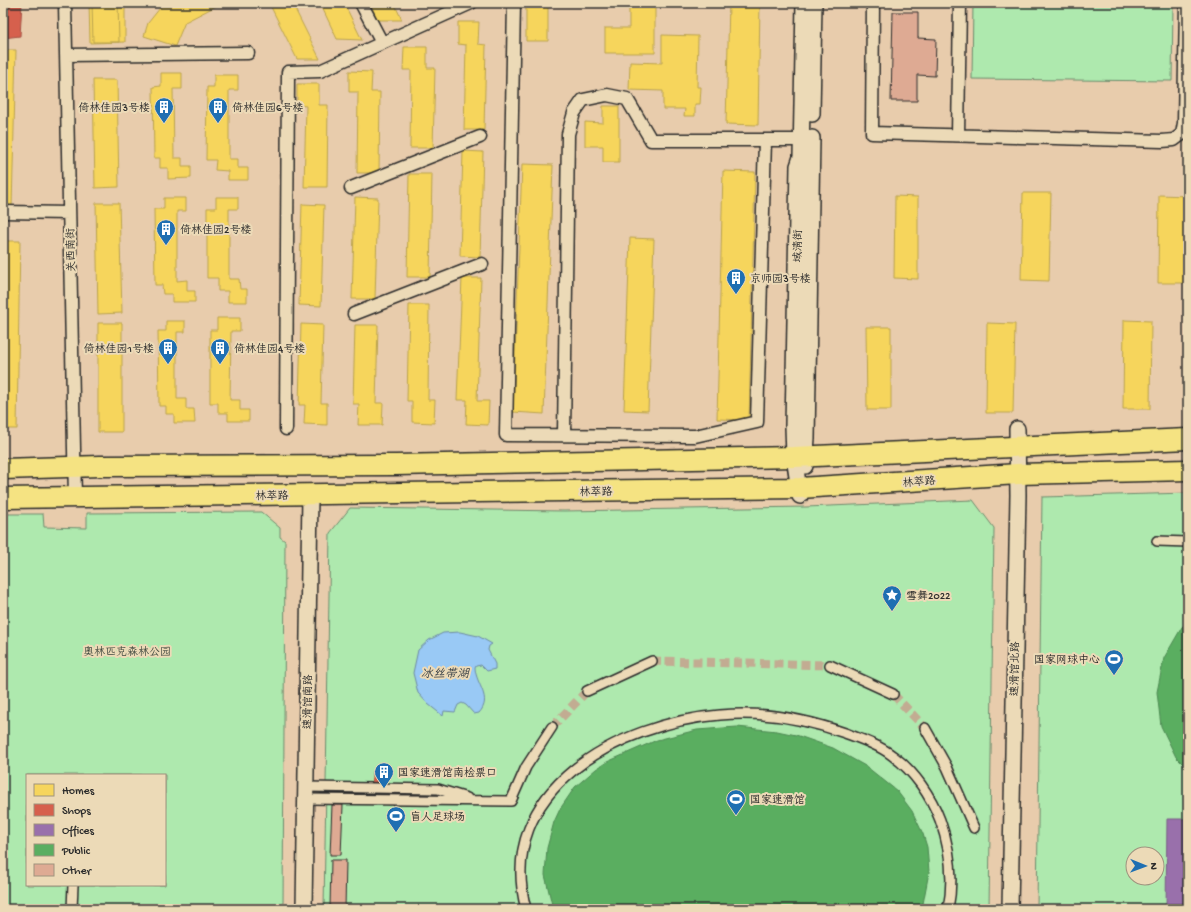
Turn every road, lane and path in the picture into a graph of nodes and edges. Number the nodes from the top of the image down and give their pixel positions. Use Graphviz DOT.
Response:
graph roads {
  1 [pos="65,3"];
  2 [pos="361,3"];
  3 [pos="471,3"];
  4 [pos="514,3"];
  5 [pos="804,3"];
  6 [pos="814,3"];
  7 [pos="873,3"];
  8 [pos="960,3"];
  9 [pos="1186,3"];
  10 [pos="1187,20"];
  11 [pos="382,43"];
  12 [pos="248,53"];
  13 [pos="66,55"];
  14 [pos="958,135"];
  15 [pos="480,137"];
  16 [pos="765,140"];
  17 [pos="802,140"];
  18 [pos="351,188"];
  19 [pos="3,212"];
  20 [pos="69,213"];
  21 [pos="482,264"];
  22 [pos="354,314"];
  23 [pos="286,429"];
  24 [pos="564,435"];
  25 [pos="1017,438"];
  26 [pos="1188,439"];
  27 [pos="1055,445"];
  28 [pos="975,448"];
  29 [pos="837,455"];
  30 [pos="800,457"];
  31 [pos="765,458"];
  32 [pos="75,468"];
  33 [pos="3,469"];
  34 [pos="1188,470"];
  35 [pos="1057,473"];
  36 [pos="1018,474"];
  37 [pos="975,477"];
  38 [pos="838,486"];
  39 [pos="764,489"];
  40 [pos="800,492"];
  41 [pos="310,495"];
  42 [pos="3,498"];
  43 [pos="75,498"];
  44 [pos="1156,541"];
  45 [pos="1188,542"];
  46 [pos="652,661"];
  47 [pos="830,665"];
  48 [pos="587,691"];
  49 [pos="893,694"];
  50 [pos="552,728"];
  51 [pos="925,728"];
  52 [pos="306,793"];
  53 [pos="974,828"];
  54 [pos="73,886"];
  55 [pos="72,909"];
  56 [pos="304,909"];
  57 [pos="526,909"];
  58 [pos="948,909"];
  59 [pos="1010,909"];
  1 -- 13 [label="street, 关西南街"];
  2 -- 11 [label="street"];
  3 -- 11 [label="street"];
  4 -- 24 [label="street"];
  5 -- 17 [label="street, 域清街"];
  6 -- 30 [label="street, 域清街"];
  7 -- 14 [label="street"];
  8 -- 14 [label="street"];
  9 -- 10 [label="street"];
  10 -- 14 [label="street"];
  11 -- 23 [label="street"];
  12 -- 13 [label="street"];
  13 -- 20 [label="street, 关西南街"];
  15 -- 18 [label="street"];
  16 -- 17 [label="street"];
  16 -- 24 [label="street"];
  16 -- 24 [label="street"];
  17 -- 30 [label="street, 域清街"];
  19 -- 20 [label="street"];
  20 -- 32 [label="street, 关西南街"];
  21 -- 22 [label="street"];
  25 -- 27 [label="main road"];
  25 -- 28 [label="main road"];
  25 -- 36 [label="street, 速滑馆北路"];
  26 -- 27 [label="main road"];
  27 -- 35 [label="main road"];
  28 -- 29 [label="main road"];
  28 -- 37 [label="main road"];
  29 -- 30 [label="main road"];
  29 -- 38 [label="main road"];
  30 -- 31 [label="main road"];
  30 -- 40 [label="street, 域清街"];
  31 -- 32 [label="main road"];
  31 -- 39 [label="main road"];
  32 -- 33 [label="main road"];
  32 -- 43 [label="street, 关西南街"];
  34 -- 35 [label="main road, 林萃路"];
  35 -- 36 [label="main road, 林萃路"];
  36 -- 37 [label="main road, 林萃路"];
  36 -- 59 [label="street, 速滑馆北路"];
  37 -- 38 [label="main road, 林萃路"];
  38 -- 40 [label="main road, 林萃路"];
  39 -- 40 [label="main road, 林萃路"];
  39 -- 41 [label="main road, 林萃路"];
  41 -- 43 [label="main road, 林萃路"];
  41 -- 52 [label="street, 速滑馆南路"];
  42 -- 43 [label="main road, 林萃路"];
  44 -- 45 [label="street"];
  46 -- 48 [label="street"];
  47 -- 49 [label="street"];
  50 -- 52 [label="street"];
  51 -- 53 [label="street"];
  52 -- 56 [label="street, 速滑馆南路"];
  54 -- 55 [label="street"];
  57 -- 58 [label="street"];
}
